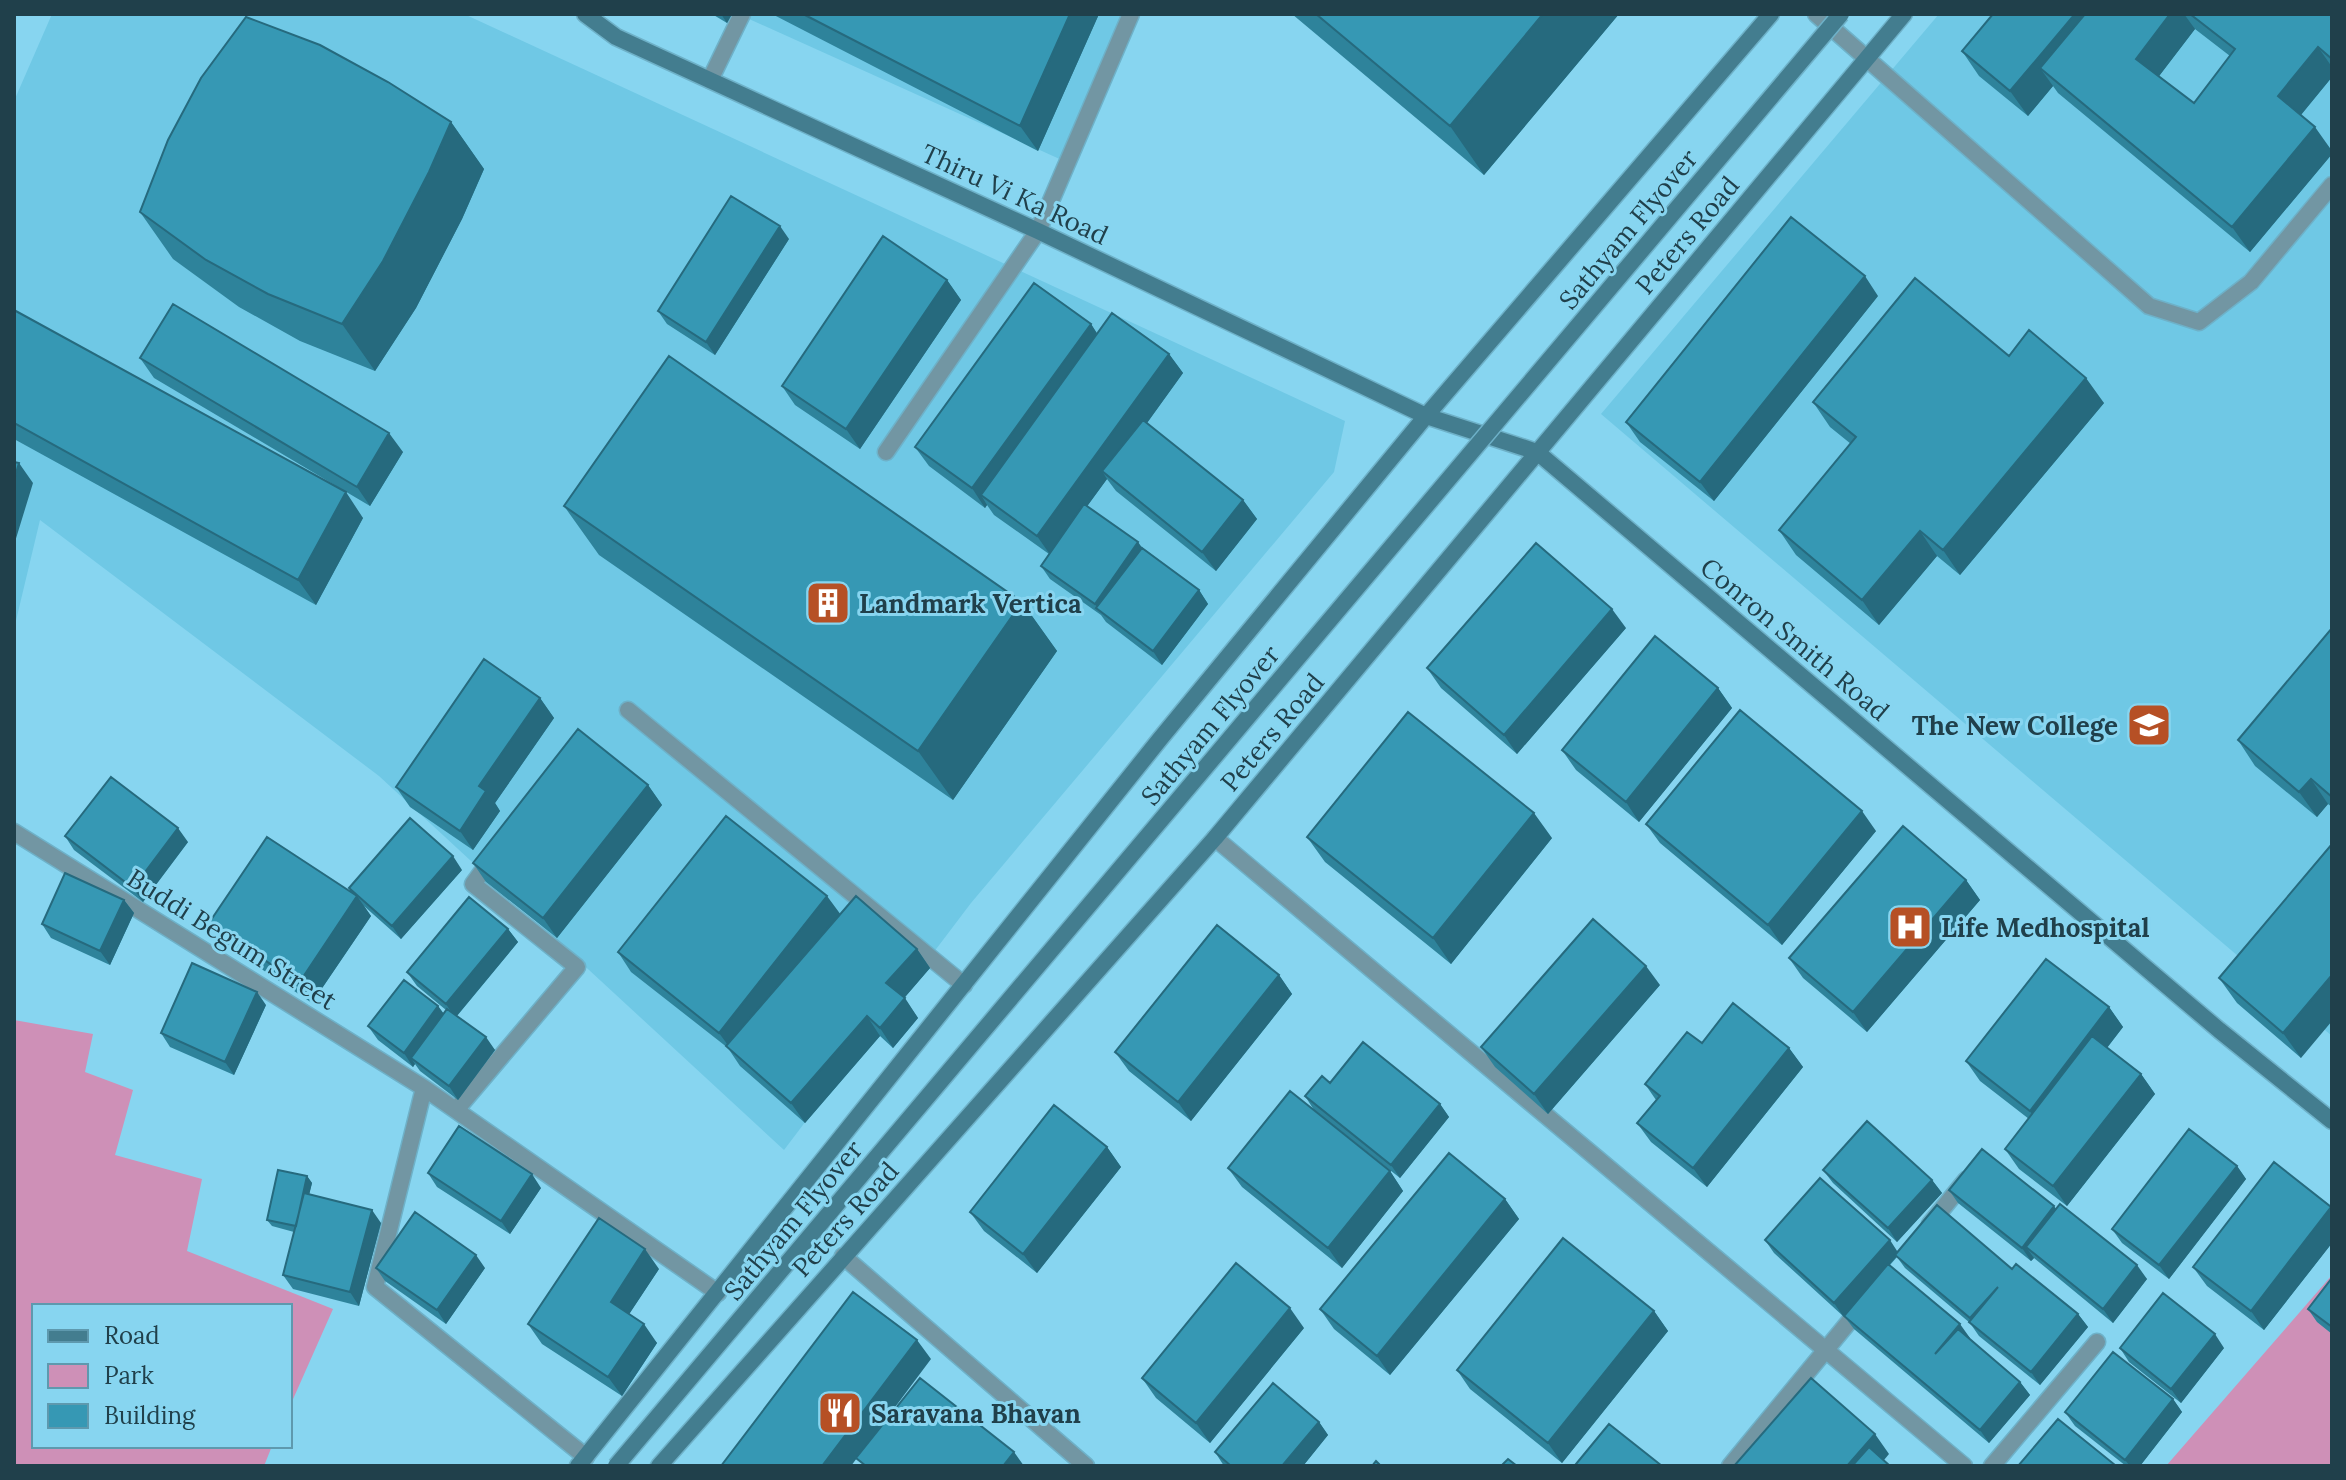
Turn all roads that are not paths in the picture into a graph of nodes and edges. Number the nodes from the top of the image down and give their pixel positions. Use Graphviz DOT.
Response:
graph roads {
  1 [pos="585,14"];
  2 [pos="742,14"];
  3 [pos="1131,14"];
  4 [pos="1771,14"];
  5 [pos="1816,14"];
  6 [pos="1841,14"];
  7 [pos="1904,14"];
  8 [pos="1868,57"];
  9 [pos="710,80"];
  10 [pos="2332,185"];
  11 [pos="1038,231"];
  12 [pos="1426,416"];
  13 [pos="886,452"];
  14 [pos="1537,452"];
  15 [pos="628,710"];
  16 [pos="14,832"];
  17 [pos="1215,838"];
  18 [pos="501,846"];
  19 [pos="964,985"];
  20 [pos="424,1088"];
  21 [pos="456,1110"];
  22 [pos="2332,1121"];
  23 [pos="1975,1169"];
  24 [pos="1915,1242"];
  25 [pos="843,1256"];
  26 [pos="1875,1290"];
  27 [pos="718,1293"];
  28 [pos="2097,1342"];
  29 [pos="1825,1351"];
  30 [pos="582,1461"];
  31 [pos="616,1466"];
  32 [pos="659,1466"];
  33 [pos="1086,1466"];
  34 [pos="1730,1466"];
  35 [pos="1964,1466"];
  36 [pos="1992,1466"];
  1 -- 9 [label="main road, Thiru Vi Ka Road"];
  2 -- 9 [label="street"];
  3 -- 11 [label="street"];
  4 -- 12 [label="main road, Peters Road"];
  5 -- 8 [label="street"];
  6 -- 31 [label="main road, Sathyam Flyover, bridge"];
  7 -- 8 [label="main road, Peters Road"];
  8 -- 10 [label="street"];
  8 -- 14 [label="main road, Peters Road"];
  9 -- 11 [label="main road, Thiru Vi Ka Road"];
  11 -- 12 [label="main road, Thiru Vi Ka Road"];
  11 -- 13 [label="street"];
  12 -- 14 [label="main road, Conron Smith Road"];
  12 -- 19 [label="main road, Peters Road"];
  14 -- 17 [label="main road, Peters Road"];
  14 -- 22 [label="main road, Conron Smith Road"];
  15 -- 19 [label="street"];
  16 -- 20 [label="street, Buddi Begum Street"];
  17 -- 25 [label="main road, Peters Road"];
  17 -- 29 [label="street"];
  18 -- 21 [label="street"];
  19 -- 27 [label="main road, Peters Road"];
  20 -- 21 [label="street, Buddi Begum Street"];
  20 -- 30 [label="street"];
  21 -- 27 [label="street, Buddi Begum Street"];
  23 -- 24 [label="street"];
  25 -- 32 [label="main road, Peters Road"];
  25 -- 33 [label="street"];
  26 -- 29 [label="street"];
  27 -- 30 [label="main road, Peters Road"];
  28 -- 36 [label="street"];
  29 -- 34 [label="street"];
  29 -- 35 [label="street"];
}
